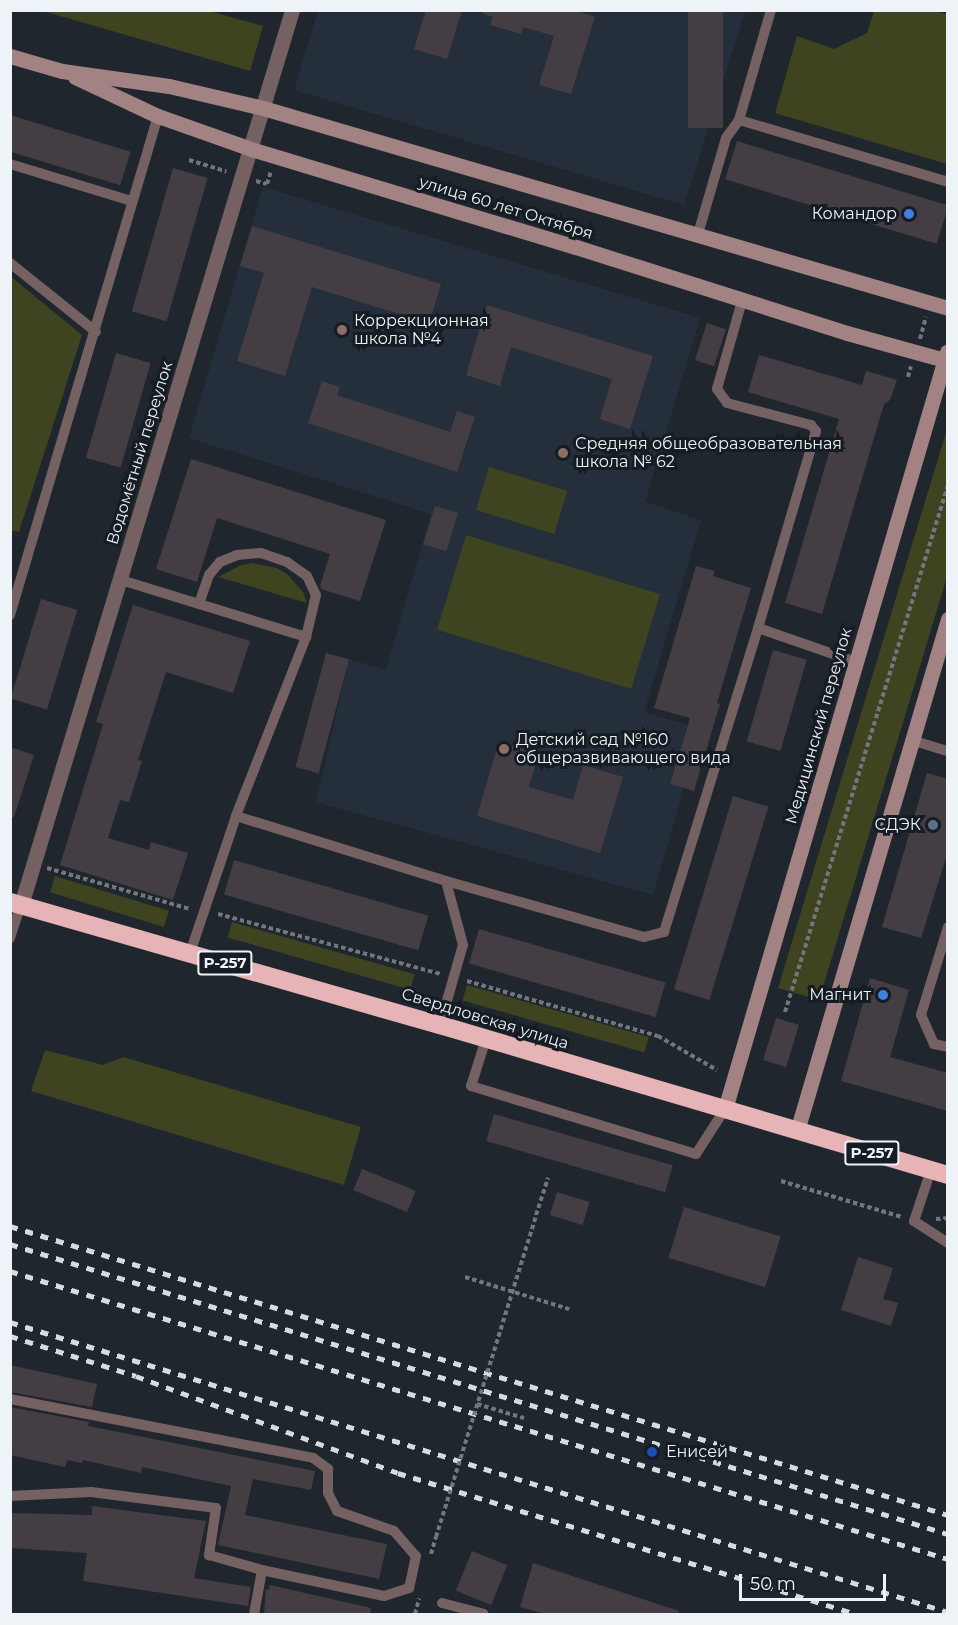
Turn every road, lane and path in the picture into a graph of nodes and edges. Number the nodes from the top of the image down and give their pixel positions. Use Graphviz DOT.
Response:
graph roads {
  1 [pos="292,10"];
  2 [pos="771,10"];
  3 [pos="10,56"];
  4 [pos="62,71"];
  5 [pos="263,108"];
  6 [pos="158,116"];
  7 [pos="739,120"];
  8 [pos="250,149"];
  9 [pos="10,164"];
  10 [pos="948,182"];
  11 [pos="132,201"];
  12 [pos="698,234"];
  13 [pos="10,262"];
  14 [pos="742,301"];
  15 [pos="930,303"];
  16 [pos="948,308"];
  17 [pos="96,332"];
  18 [pos="916,352"];
  19 [pos="947,358"];
  20 [pos="908,377"];
  21 [pos="948,485"];
  22 [pos="121,580"];
  23 [pos="199,604"];
  24 [pos="10,615"];
  25 [pos="948,619"];
  26 [pos="758,628"];
  27 [pos="306,637"];
  28 [pos="856,662"];
  29 [pos="911,740"];
  30 [pos="948,751"];
  31 [pos="236,816"];
  32 [pos="34,864"];
  33 [pos="446,880"];
  34 [pos="16,904"];
  35 [pos="204,912"];
  36 [pos="948,927"];
  37 [pos="10,938"];
  38 [pos="190,953"];
  39 [pos="453,977"];
  40 [pos="785,1012"];
  41 [pos="440,1025"];
  42 [pos="486,1039"];
  43 [pos="948,1047"];
  44 [pos="717,1070"];
  45 [pos="725,1109"];
  46 [pos="796,1131"];
  47 [pos="939,1172"];
  48 [pos="548,1178"];
  49 [pos="781,1181"];
  50 [pos="948,1218"];
  51 [pos="914,1221"];
  52 [pos="948,1243"];
  53 [pos="465,1277"];
  54 [pos="513,1292"];
  55 [pos="569,1309"];
  56 [pos="10,1399"];
  57 [pos="477,1404"];
  58 [pos="524,1418"];
  59 [pos="10,1496"];
  60 [pos="436,1537"];
  61 [pos="262,1570"];
  62 [pos="442,1603"];
  63 [pos="417,1605"];
  64 [pos="254,1614"];
  65 [pos="415,1614"];
  66 [pos="484,1614"];
  1 -- 5 [label="street, Водомётный переулок"];
  2 -- 7 [label="lane"];
  3 -- 4 [label="main road, улица 60 лет Октября"];
  4 -- 5 [label="main road, улица 60 лет Октября"];
  4 -- 6 [label="main road, улица 60 лет Октября"];
  5 -- 8 [label="street, Водомётный переулок"];
  5 -- 12 [label="main road, улица 60 лет Октября"];
  6 -- 8 [label="main road, улица 60 лет Октября"];
  6 -- 11 [label="lane"];
  7 -- 10 [label="lane"];
  7 -- 12 [label="lane"];
  8 -- 14 [label="main road, улица 60 лет Октября"];
  8 -- 22 [label="street, Водомётный переулок"];
  9 -- 11 [label="lane"];
  11 -- 17 [label="lane"];
  12 -- 15 [label="main road, улица 60 лет Октября"];
  13 -- 17 [label="lane"];
  14 -- 18 [label="main road, улица 60 лет Октября"];
  14 -- 26 [label="lane"];
  15 -- 16 [label="main road, улица 60 лет Октября"];
  15 -- 18 [label="path"];
  17 -- 24 [label="lane"];
  18 -- 19 [label="main road, улица 60 лет Октября"];
  18 -- 20 [label="path"];
  19 -- 28 [label="main road, Медицинский переулок"];
  21 -- 40 [label="path"];
  22 -- 23 [label="lane"];
  22 -- 32 [label="street, Водомётный переулок"];
  23 -- 27 [label="lane"];
  23 -- 27 [label="lane"];
  25 -- 29 [label="main road"];
  26 -- 28 [label="lane"];
  26 -- 33 [label="lane"];
  27 -- 31 [label="lane"];
  28 -- 45 [label="main road, Медицинский переулок"];
  29 -- 30 [label="lane"];
  29 -- 46 [label="main road"];
  31 -- 33 [label="lane"];
  31 -- 35 [label="lane"];
  32 -- 34 [label="street, Водомётный переулок"];
  32 -- 35 [label="path"];
  33 -- 39 [label="lane"];
  34 -- 37 [label="lane"];
  34 -- 38 [label="highway, Свердловская улица / Р-257"];
  35 -- 38 [label="lane"];
  35 -- 39 [label="path"];
  36 -- 43 [label="lane"];
  38 -- 41 [label="highway, Свердловская улица / Р-257"];
  39 -- 41 [label="lane"];
  39 -- 44 [label="path"];
  41 -- 42 [label="highway, Свердловская улица / Р-257"];
  42 -- 45 [label="highway, Свердловская улица / Р-257"];
  42 -- 45 [label="lane"];
  45 -- 46 [label="highway, Свердловская улица / Р-257"];
  46 -- 47 [label="highway, Свердловская улица / Р-257"];
  47 -- 51 [label="lane"];
  48 -- 54 [label="path, bridge"];
  49 -- 51 [label="path"];
  50 -- 51 [label="path"];
  51 -- 52 [label="lane"];
  53 -- 54 [label="path"];
  54 -- 55 [label="path"];
  54 -- 57 [label="path, bridge"];
  56 -- 61 [label="lane"];
  57 -- 58 [label="path"];
  57 -- 60 [label="path, bridge"];
  59 -- 61 [label="lane"];
  61 -- 64 [label="lane"];
  62 -- 66 [label="lane"];
  63 -- 65 [label="path"];
}
